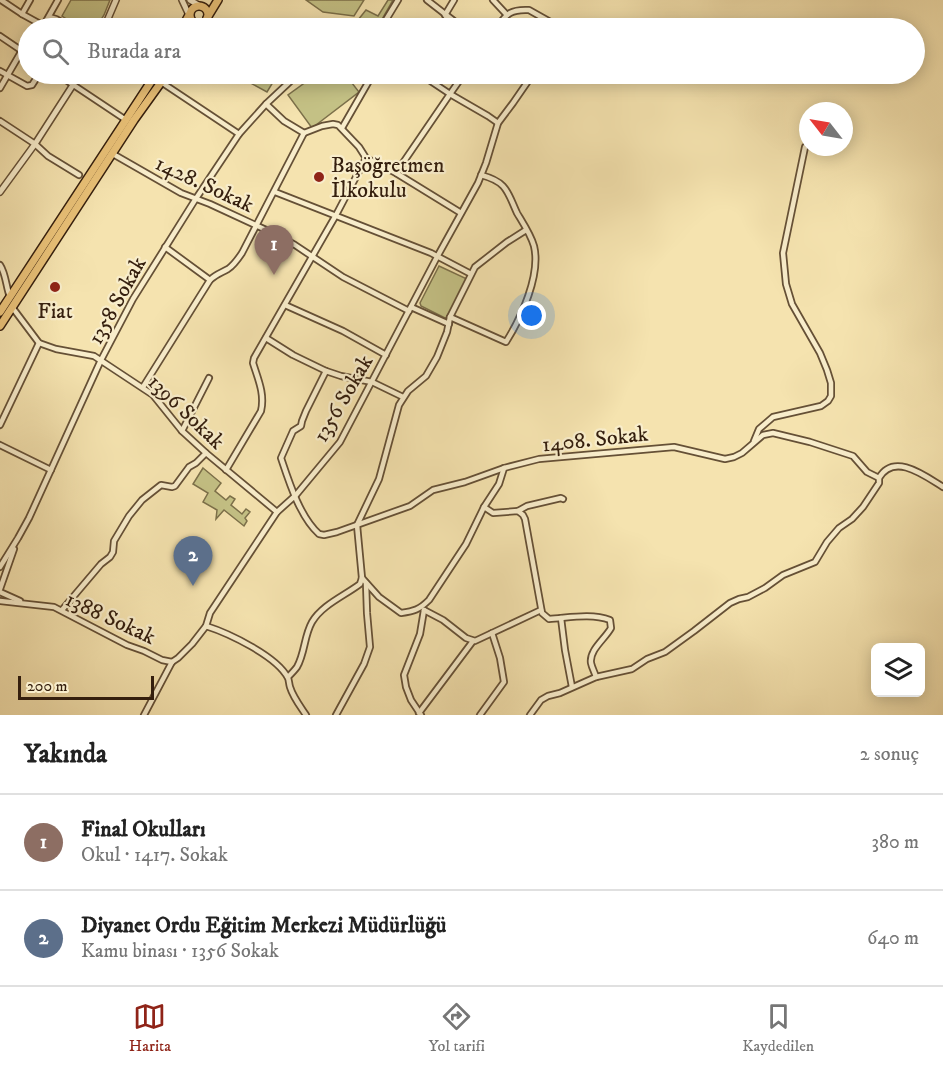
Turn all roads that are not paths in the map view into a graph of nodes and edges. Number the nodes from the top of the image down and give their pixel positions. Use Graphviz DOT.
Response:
graph roads {
  1 [pos="1,0"];
  2 [pos="30,0"];
  3 [pos="58,0"];
  4 [pos="116,0"];
  5 [pos="183,0"];
  6 [pos="190,0"];
  7 [pos="218,0"];
  8 [pos="398,0"];
  9 [pos="427,0"];
  10 [pos="454,0"];
  11 [pos="493,0"];
  12 [pos="202,3"];
  13 [pos="22,14"];
  14 [pos="189,15"];
  15 [pos="507,15"];
  16 [pos="446,16"];
  17 [pos="49,17"];
  18 [pos="28,18"];
  19 [pos="52,18"];
  20 [pos="108,18"];
  21 [pos="187,18"];
  22 [pos="190,18"];
  23 [pos="205,18"];
  24 [pos="207,18"];
  25 [pos="387,18"];
  26 [pos="449,18"];
  27 [pos="504,18"];
  28 [pos="543,18"];
  29 [pos="0,36"];
  30 [pos="18,48"];
  31 [pos="18,59"];
  32 [pos="0,71"];
  33 [pos="8,76"];
  34 [pos="18,81"];
  35 [pos="73,84"];
  36 [pos="149,84"];
  37 [pos="159,84"];
  38 [pos="165,84"];
  39 [pos="287,84"];
  40 [pos="367,84"];
  41 [pos="435,84"];
  42 [pos="457,84"];
  43 [pos="525,84"];
  44 [pos="0,88"];
  45 [pos="450,94"];
  46 [pos="266,104"];
  47 [pos="126,120"];
  48 [pos="0,121"];
  49 [pos="498,123"];
  50 [pos="342,128"];
  51 [pos="239,134"];
  52 [pos="304,134"];
  53 [pos="35,144"];
  54 [pos="113,154"];
  55 [pos="803,156"];
  56 [pos="366,158"];
  57 [pos="396,173"];
  58 [pos="79,175"];
  59 [pos="481,176"];
  60 [pos="0,192"];
  61 [pos="275,192"];
  62 [pos="195,200"];
  63 [pos="461,213"];
  64 [pos="336,215"];
  65 [pos="256,225"];
  66 [pos="526,230"];
  67 [pos="165,247"];
  68 [pos="312,257"];
  69 [pos="437,257"];
  70 [pos="0,265"];
  71 [pos="471,274"];
  72 [pos="210,280"];
  73 [pos="10,297"];
  74 [pos="285,305"];
  75 [pos="12,307"];
  76 [pos="410,309"];
  77 [pos="0,312"];
  78 [pos="450,317"];
  79 [pos="449,324"];
  80 [pos="0,326"];
  81 [pos="266,338"];
  82 [pos="39,343"];
  83 [pos="386,355"];
  84 [pos="101,360"];
  85 [pos="326,370"];
  86 [pos="209,378"];
  87 [pos="372,382"];
  88 [pos="143,387"];
  89 [pos="403,397"];
  90 [pos="1,421"];
  91 [pos="182,431"];
  92 [pos="753,443"];
  93 [pos="0,445"];
  94 [pos="206,453"];
  95 [pos="504,468"];
  96 [pos="51,470"];
  97 [pos="226,470"];
  98 [pos="879,478"];
  99 [pos="943,487"];
  100 [pos="296,495"];
  101 [pos="563,499"];
  102 [pos="484,507"];
  103 [pos="518,511"];
  104 [pos="277,512"];
  105 [pos="357,525"];
  106 [pos="18,538"];
  107 [pos="0,567"];
  108 [pos="364,580"];
  109 [pos="0,590"];
  110 [pos="0,601"];
  111 [pos="26,603"];
  112 [pos="424,607"];
  113 [pos="62,610"];
  114 [pos="541,610"];
  115 [pos="561,618"];
  116 [pos="206,626"];
  117 [pos="492,633"];
  118 [pos="473,641"];
  119 [pos="172,662"];
  120 [pos="596,677"];
  121 [pos="288,678"];
  122 [pos="572,687"];
  123 [pos="420,714"];
  124 [pos="144,715"];
  125 [pos="306,715"];
  126 [pos="336,715"];
  127 [pos="480,715"];
  128 [pos="530,715"];
  1 -- 13 [label="street"];
  2 -- 13 [label="street"];
  3 -- 17 [label="street"];
  4 -- 20 [label="street"];
  5 -- 14 [label="street"];
  6 -- 12 [label="street"];
  7 -- 24 [label="highway"];
  8 -- 25 [label="street"];
  9 -- 16 [label="street"];
  10 -- 16 [label="street"];
  11 -- 15 [label="street"];
  12 -- 14 [label="highway"];
  12 -- 23 [label="highway"];
  13 -- 18 [label="street"];
  14 -- 21 [label="highway"];
  14 -- 22 [label="highway"];
  15 -- 27 [label="street"];
  15 -- 28 [label="street"];
  16 -- 26 [label="street"];
  17 -- 19 [label="street"];
  29 -- 30 [label="street"];
  31 -- 33 [label="street"];
  32 -- 33 [label="street"];
  33 -- 34 [label="street"];
  33 -- 44 [label="street"];
  35 -- 47 [label="street"];
  35 -- 53 [label="street"];
  36 -- 47 [label="highway"];
  37 -- 54 [label="highway"];
  38 -- 51 [label="street"];
  39 -- 46 [label="street, 1358 Sokak"];
  40 -- 50 [label="street"];
  41 -- 45 [label="street"];
  42 -- 45 [label="street"];
  43 -- 49 [label="street, 1356 Sokak"];
  45 -- 49 [label="street"];
  45 -- 57 [label="street"];
  46 -- 51 [label="street, 1358 Sokak"];
  46 -- 52 [label="street"];
  47 -- 73 [label="highway"];
  48 -- 53 [label="street"];
  49 -- 59 [label="street, 1356 Sokak"];
  50 -- 52 [label="street"];
  50 -- 56 [label="street"];
  51 -- 62 [label="street, 1358 Sokak"];
  52 -- 61 [label="street"];
  53 -- 58 [label="street"];
  53 -- 60 [label="street"];
  54 -- 62 [label="street, 1428. Sokak"];
  54 -- 75 [label="highway"];
  55 -- 92 [label="street"];
  56 -- 57 [label="street"];
  56 -- 64 [label="street"];
  57 -- 63 [label="street"];
  59 -- 63 [label="street, 1356 Sokak"];
  59 -- 66 [label="street"];
  61 -- 64 [label="street"];
  61 -- 65 [label="street"];
  62 -- 65 [label="street, 1428. Sokak"];
  62 -- 67 [label="street, 1358 Sokak"];
  63 -- 69 [label="street, 1356 Sokak"];
  64 -- 68 [label="street"];
  64 -- 69 [label="street"];
  65 -- 68 [label="street, 1428. Sokak"];
  65 -- 72 [label="street"];
  66 -- 71 [label="street"];
  66 -- 78 [label="street"];
  67 -- 72 [label="street"];
  67 -- 84 [label="street, 1358 Sokak"];
  68 -- 74 [label="street"];
  68 -- 76 [label="street, 1428. Sokak"];
  69 -- 71 [label="street"];
  69 -- 76 [label="street, 1356 Sokak"];
  70 -- 73 [label="street"];
  71 -- 78 [label="street"];
  72 -- 88 [label="street"];
  73 -- 77 [label="highway"];
  74 -- 81 [label="street"];
  74 -- 83 [label="street"];
  75 -- 80 [label="highway"];
  75 -- 82 [label="street"];
  76 -- 79 [label="street, 1428. Sokak"];
  76 -- 83 [label="street, 1356 Sokak"];
  78 -- 79 [label="street"];
  79 -- 89 [label="street"];
  81 -- 85 [label="street"];
  81 -- 97 [label="street"];
  82 -- 84 [label="street, 1396 Sokak"];
  82 -- 90 [label="street"];
  83 -- 87 [label="street, 1356 Sokak"];
  84 -- 88 [label="street, 1396 Sokak"];
  84 -- 96 [label="street, 1358 Sokak"];
  85 -- 87 [label="street"];
  85 -- 100 [label="street, 1408. Sokak"];
  86 -- 91 [label="street"];
  87 -- 89 [label="street"];
  87 -- 100 [label="street, 1356 Sokak"];
  88 -- 91 [label="street, 1396 Sokak"];
  89 -- 105 [label="street"];
  91 -- 94 [label="street, 1396 Sokak"];
  92 -- 95 [label="street, 1408. Sokak"];
  92 -- 98 [label="street, 1408. Sokak"];
  93 -- 96 [label="street"];
  94 -- 97 [label="street, 1396 Sokak"];
  94 -- 113 [label="street"];
  95 -- 102 [label="street"];
  95 -- 105 [label="street, 1408. Sokak"];
  96 -- 106 [label="street, 1358 Sokak"];
  97 -- 104 [label="street, 1396 Sokak"];
  98 -- 99 [label="street"];
  98 -- 120 [label="street"];
  100 -- 104 [label="street, 1356 Sokak"];
  100 -- 105 [label="street, 1408. Sokak"];
  101 -- 103 [label="street"];
  102 -- 103 [label="street"];
  102 -- 112 [label="street"];
  103 -- 114 [label="street"];
  104 -- 116 [label="street, 1356 Sokak"];
  105 -- 108 [label="street"];
  106 -- 107 [label="street, 1358 Sokak"];
  106 -- 109 [label="street"];
  108 -- 112 [label="street"];
  108 -- 121 [label="street"];
  108 -- 126 [label="street"];
  109 -- 111 [label="street"];
  110 -- 111 [label="street, 1388 Sokak"];
  111 -- 113 [label="street, 1388 Sokak"];
  112 -- 118 [label="street"];
  112 -- 123 [label="street"];
  113 -- 119 [label="street, 1388 Sokak"];
  114 -- 115 [label="street"];
  114 -- 117 [label="street"];
  115 -- 120 [label="street"];
  115 -- 122 [label="street"];
  116 -- 119 [label="street, 1356 Sokak"];
  116 -- 121 [label="street"];
  117 -- 118 [label="street"];
  117 -- 127 [label="street"];
  118 -- 123 [label="street"];
  119 -- 124 [label="street, 1356 Sokak"];
  120 -- 122 [label="street"];
  121 -- 125 [label="street"];
  122 -- 128 [label="street"];
}
